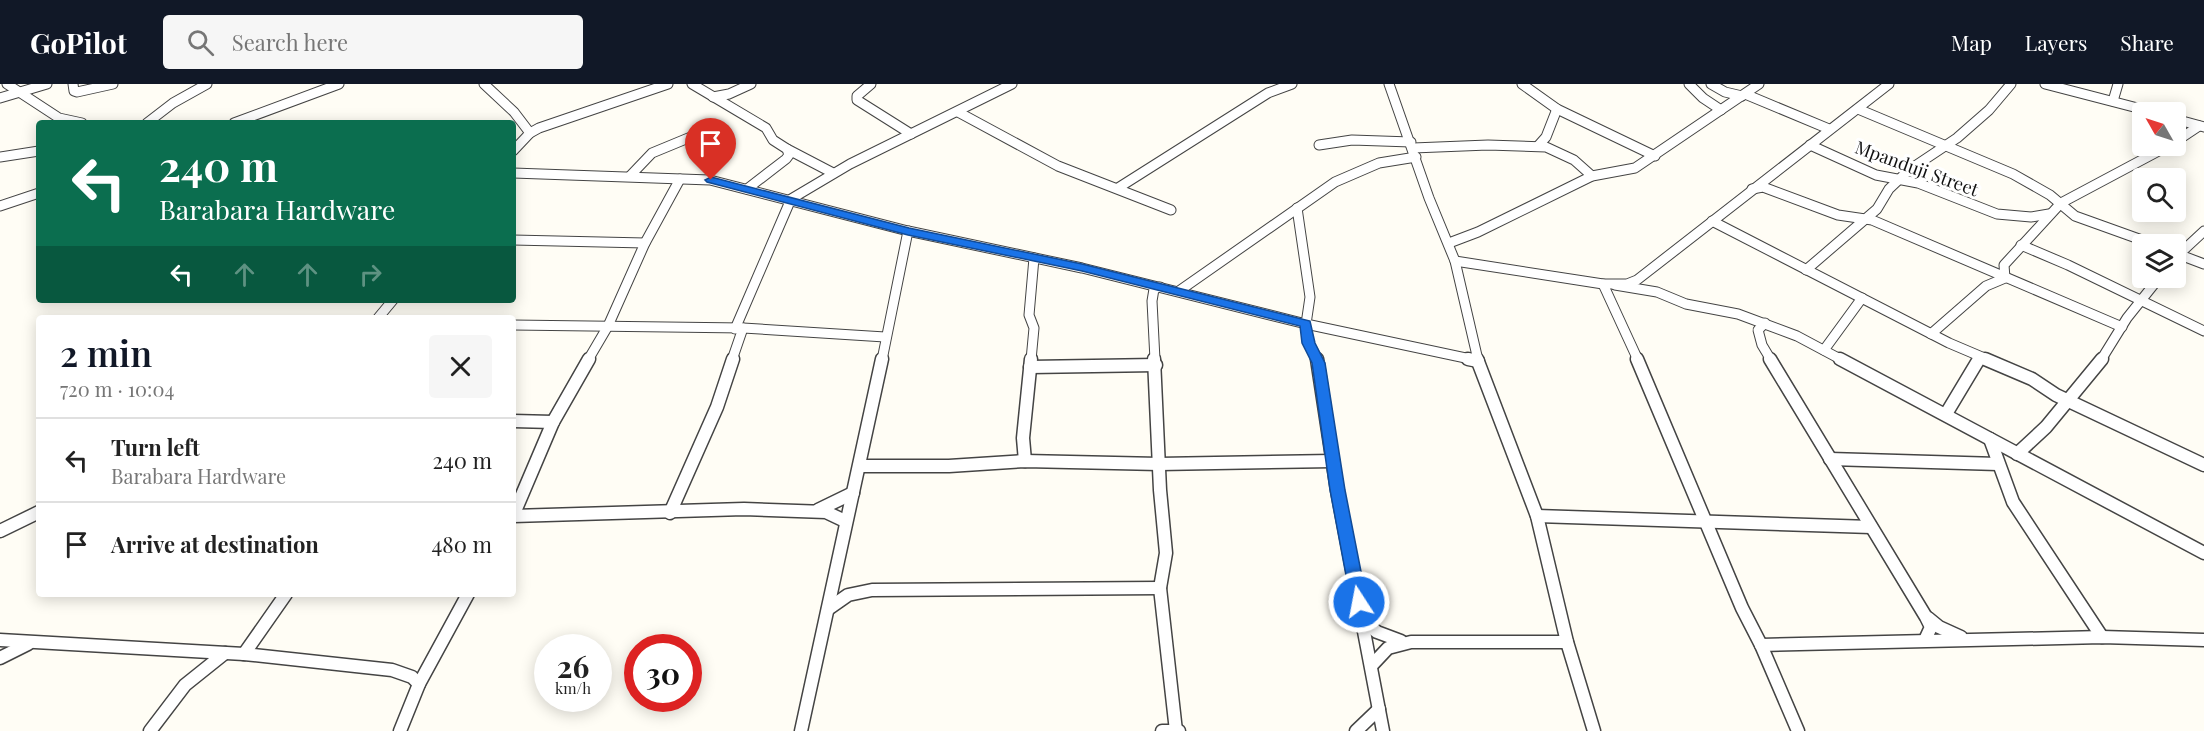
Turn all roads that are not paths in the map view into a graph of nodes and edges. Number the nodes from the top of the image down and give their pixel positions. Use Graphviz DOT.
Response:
graph roads {
  1 [pos="7,84"];
  2 [pos="47,84"];
  3 [pos="73,84"];
  4 [pos="112,84"];
  5 [pos="339,84"];
  6 [pos="484,84"];
  7 [pos="668,84"];
  8 [pos="692,84"];
  9 [pos="751,84"];
  10 [pos="871,84"];
  11 [pos="1012,84"];
  12 [pos="1292,84"];
  13 [pos="1389,84"];
  14 [pos="1522,84"];
  15 [pos="1689,84"];
  16 [pos="1711,84"];
  17 [pos="1759,84"];
  18 [pos="1889,84"];
  19 [pos="2011,84"];
  20 [pos="2045,84"];
  21 [pos="2118,84"];
  22 [pos="201,85"];
  23 [pos="17,92"];
  24 [pos="1743,95"];
  25 [pos="713,97"];
  26 [pos="0,98"];
  27 [pos="2113,101"];
  28 [pos="2132,106"];
  29 [pos="1557,109"];
  30 [pos="1857,109"];
  31 [pos="1722,110"];
  32 [pos="958,112"];
  33 [pos="68,120"];
  34 [pos="151,120"];
  35 [pos="242,120"];
  36 [pos="2186,122"];
  37 [pos="2201,127"];
  38 [pos="1829,129"];
  39 [pos="530,133"];
  40 [pos="698,134"];
  41 [pos="911,134"];
  42 [pos="2186,136"];
  43 [pos="1945,144"];
  44 [pos="1319,145"];
  45 [pos="1809,145"];
  46 [pos="1538,146"];
  47 [pos="516,148"];
  48 [pos="788,149"];
  49 [pos="1413,149"];
  50 [pos="36,151"];
  51 [pos="1655,156"];
  52 [pos="2149,156"];
  53 [pos="0,157"];
  54 [pos="516,173"];
  55 [pos="833,173"];
  56 [pos="630,176"];
  57 [pos="1592,176"];
  58 [pos="680,179"];
  59 [pos="1898,181"];
  60 [pos="1118,188"];
  61 [pos="747,189"];
  62 [pos="1752,189"];
  63 [pos="36,194"];
  64 [pos="790,199"];
  65 [pos="2061,203"];
  66 [pos="0,206"];
  67 [pos="1297,208"];
  68 [pos="1171,210"];
  69 [pos="2050,214"];
  70 [pos="1864,219"];
  71 [pos="1712,221"];
  72 [pos="908,231"];
  73 [pos="2204,231"];
  74 [pos="2132,236"];
  75 [pos="516,240"];
  76 [pos="645,243"];
  77 [pos="1449,243"];
  78 [pos="2021,245"];
  79 [pos="2186,246"];
  80 [pos="1034,258"];
  81 [pos="2186,258"];
  82 [pos="1455,261"];
  83 [pos="2204,264"];
  84 [pos="1806,270"];
  85 [pos="2005,278"];
  86 [pos="1609,284"];
  87 [pos="1160,287"];
  88 [pos="2151,288"];
  89 [pos="1179,291"];
  90 [pos="1862,298"];
  91 [pos="390,303"];
  92 [pos="2140,303"];
  93 [pos="380,315"];
  94 [pos="1306,324"];
  95 [pos="1765,324"];
  96 [pos="516,325"];
  97 [pos="608,326"];
  98 [pos="2122,327"];
  99 [pos="739,328"];
  100 [pos="2204,331"];
  101 [pos="1931,334"];
  102 [pos="885,337"];
  103 [pos="1824,350"];
  104 [pos="1980,357"];
  105 [pos="1478,361"];
  106 [pos="1156,365"];
  107 [pos="1030,367"];
  108 [pos="2068,401"];
  109 [pos="1946,414"];
  110 [pos="516,421"];
  111 [pos="553,422"];
  112 [pos="1990,439"];
  113 [pos="2017,454"];
  114 [pos="1830,459"];
  115 [pos="1025,461"];
  116 [pos="1333,461"];
  117 [pos="1159,464"];
  118 [pos="1998,464"];
  119 [pos="2203,464"];
  120 [pos="860,466"];
  121 [pos="853,493"];
  122 [pos="516,509"];
  123 [pos="816,510"];
  124 [pos="36,513"];
  125 [pos="670,513"];
  126 [pos="516,516"];
  127 [pos="1537,516"];
  128 [pos="845,520"];
  129 [pos="1706,522"];
  130 [pos="1871,527"];
  131 [pos="0,531"];
  132 [pos="2204,553"];
  133 [pos="835,576"];
  134 [pos="1160,588"];
  135 [pos="855,592"];
  136 [pos="284,597"];
  137 [pos="466,597"];
  138 [pos="828,609"];
  139 [pos="1926,617"];
  140 [pos="1363,621"];
  141 [pos="2102,637"];
  142 [pos="0,640"];
  143 [pos="1925,640"];
  144 [pos="1970,640"];
  145 [pos="2204,640"];
  146 [pos="31,642"];
  147 [pos="1411,642"];
  148 [pos="1567,642"];
  149 [pos="1761,645"];
  150 [pos="225,653"];
  151 [pos="244,654"];
  152 [pos="0,658"];
  153 [pos="1372,665"];
  154 [pos="419,684"];
  155 [pos="1379,709"];
  156 [pos="150,731"];
  157 [pos="400,731"];
  158 [pos="801,731"];
  159 [pos="1162,731"];
  160 [pos="1178,731"];
  161 [pos="1356,731"];
  162 [pos="1383,731"];
  163 [pos="1594,731"];
  164 [pos="1798,731"];
  1 -- 23 [label="street"];
  2 -- 23 [label="street"];
  3 -- 4 [label="street"];
  5 -- 35 [label="street"];
  6 -- 39 [label="street"];
  7 -- 39 [label="street"];
  8 -- 25 [label="street"];
  9 -- 25 [label="street"];
  10 -- 41 [label="street"];
  11 -- 32 [label="street"];
  12 -- 60 [label="street"];
  13 -- 49 [label="street"];
  14 -- 29 [label="street"];
  15 -- 31 [label="street"];
  16 -- 24 [label="street"];
  17 -- 24 [label="street"];
  18 -- 30 [label="street"];
  19 -- 43 [label="street"];
  20 -- 27 [label="street"];
  21 -- 27 [label="street"];
  22 -- 34 [label="street"];
  23 -- 26 [label="street"];
  23 -- 33 [label="street"];
  24 -- 31 [label="street"];
  24 -- 38 [label="street"];
  25 -- 48 [label="street"];
  27 -- 28 [label="street"];
  29 -- 46 [label="street"];
  29 -- 51 [label="street"];
  30 -- 38 [label="street"];
  30 -- 43 [label="street"];
  31 -- 51 [label="street"];
  32 -- 41 [label="street"];
  32 -- 60 [label="street"];
  36 -- 37 [label="street"];
  37 -- 42 [label="street"];
  38 -- 45 [label="street"];
  39 -- 47 [label="street"];
  40 -- 56 [label="street"];
  41 -- 55 [label="street"];
  43 -- 59 [label="street"];
  43 -- 65 [label="street"];
  44 -- 49 [label="street"];
  45 -- 59 [label="street, Mpanduji Street"];
  45 -- 62 [label="street"];
  46 -- 49 [label="street"];
  46 -- 57 [label="street"];
  48 -- 55 [label="street"];
  48 -- 61 [label="street"];
  49 -- 67 [label="street"];
  49 -- 77 [label="street"];
  50 -- 53 [label="street"];
  51 -- 57 [label="street"];
  52 -- 65 [label="street"];
  54 -- 56 [label="street"];
  55 -- 64 [label="street"];
  56 -- 58 [label="street"];
  57 -- 77 [label="street"];
  58 -- 61 [label="street"];
  58 -- 76 [label="street"];
  59 -- 69 [label="street, Mpanduji Street"];
  59 -- 70 [label="street"];
  60 -- 68 [label="street"];
  61 -- 64 [label="street"];
  62 -- 70 [label="street"];
  62 -- 71 [label="street"];
  63 -- 66 [label="street"];
  64 -- 72 [label="street"];
  64 -- 99 [label="street"];
  65 -- 69 [label="street"];
  65 -- 74 [label="street"];
  67 -- 89 [label="street"];
  67 -- 94 [label="street"];
  69 -- 78 [label="street"];
  70 -- 84 [label="street"];
  70 -- 85 [label="street"];
  71 -- 84 [label="street"];
  71 -- 86 [label="street"];
  72 -- 80 [label="street"];
  72 -- 102 [label="street"];
  73 -- 79 [label="street"];
  75 -- 76 [label="street"];
  76 -- 97 [label="street"];
  77 -- 82 [label="street"];
  78 -- 85 [label="street"];
  78 -- 92 [label="street"];
  80 -- 87 [label="street"];
  80 -- 107 [label="street"];
  81 -- 83 [label="street"];
  82 -- 86 [label="street"];
  82 -- 105 [label="street"];
  84 -- 90 [label="street"];
  85 -- 98 [label="street"];
  85 -- 101 [label="street"];
  86 -- 95 [label="street"];
  86 -- 129 [label="street"];
  87 -- 89 [label="street"];
  87 -- 106 [label="street"];
  88 -- 92 [label="street"];
  89 -- 94 [label="street"];
  90 -- 101 [label="street"];
  90 -- 103 [label="street"];
  91 -- 93 [label="street"];
  92 -- 98 [label="street"];
  92 -- 100 [label="street"];
  94 -- 105 [label="street"];
  94 -- 116 [label="street"];
  95 -- 103 [label="street"];
  95 -- 114 [label="street"];
  96 -- 97 [label="street"];
  97 -- 99 [label="street"];
  97 -- 111 [label="street"];
  98 -- 108 [label="street"];
  99 -- 102 [label="street"];
  99 -- 125 [label="street"];
  101 -- 104 [label="street"];
  102 -- 120 [label="street"];
  103 -- 109 [label="street"];
  104 -- 108 [label="street"];
  104 -- 109 [label="street"];
  105 -- 127 [label="street"];
  106 -- 107 [label="street"];
  106 -- 117 [label="street"];
  107 -- 115 [label="street"];
  108 -- 113 [label="street"];
  108 -- 119 [label="street"];
  109 -- 112 [label="street"];
  110 -- 111 [label="street"];
  111 -- 122 [label="street"];
  112 -- 113 [label="street"];
  112 -- 118 [label="street"];
  113 -- 132 [label="street"];
  114 -- 118 [label="street"];
  114 -- 130 [label="street"];
  115 -- 117 [label="street"];
  115 -- 120 [label="street"];
  116 -- 117 [label="street"];
  116 -- 140 [label="street"];
  117 -- 134 [label="street"];
  118 -- 141 [label="street"];
  120 -- 121 [label="street"];
  121 -- 123 [label="street"];
  121 -- 128 [label="street"];
  123 -- 125 [label="street"];
  123 -- 128 [label="street"];
  124 -- 131 [label="street"];
  125 -- 126 [label="street"];
  127 -- 129 [label="street"];
  127 -- 148 [label="street"];
  128 -- 133 [label="street"];
  129 -- 130 [label="street"];
  129 -- 149 [label="street"];
  130 -- 139 [label="street"];
  133 -- 135 [label="street"];
  133 -- 138 [label="street"];
  134 -- 135 [label="street"];
  134 -- 160 [label="street"];
  135 -- 138 [label="street"];
  136 -- 151 [label="street"];
  137 -- 154 [label="street"];
  138 -- 158 [label="street"];
  139 -- 143 [label="street"];
  139 -- 144 [label="street"];
  140 -- 147 [label="street"];
  140 -- 153 [label="street"];
  141 -- 144 [label="street"];
  141 -- 145 [label="street"];
  142 -- 146 [label="street"];
  143 -- 144 [label="street"];
  143 -- 149 [label="street"];
  146 -- 150 [label="street"];
  146 -- 152 [label="street"];
  147 -- 148 [label="street"];
  147 -- 153 [label="street"];
  148 -- 163 [label="street"];
  149 -- 164 [label="street"];
  150 -- 151 [label="street"];
  150 -- 156 [label="street"];
  151 -- 154 [label="street"];
  153 -- 155 [label="street"];
  154 -- 157 [label="street"];
  155 -- 161 [label="street"];
  155 -- 162 [label="street"];
  159 -- 160 [label="street"];
}
